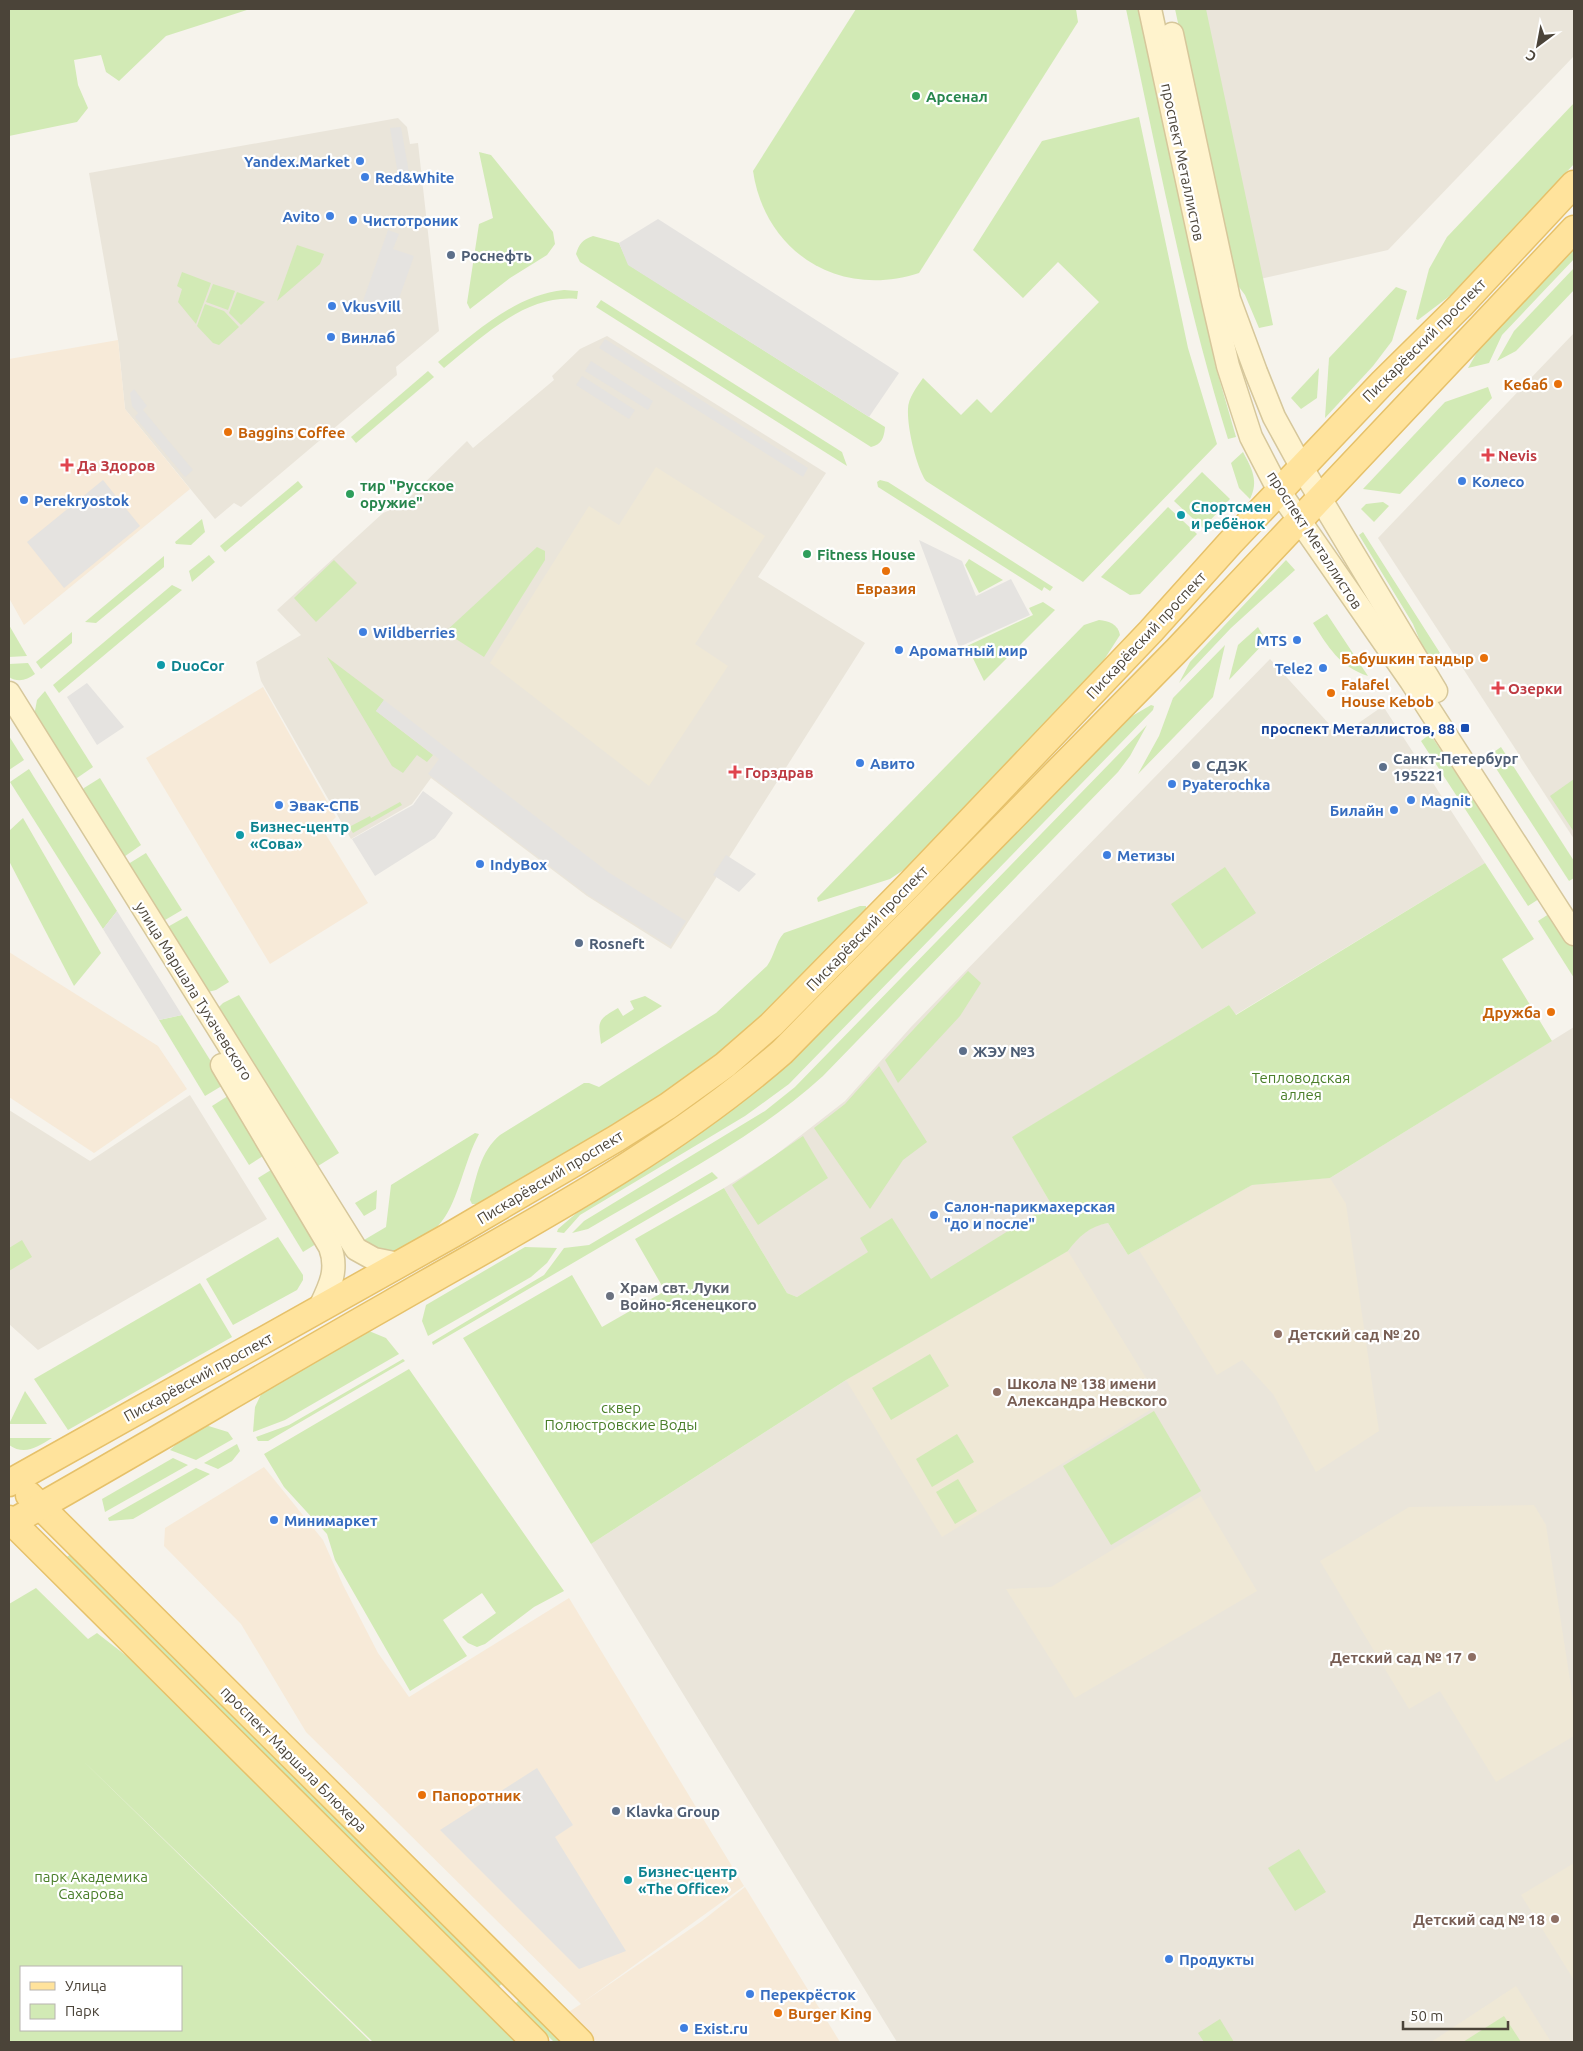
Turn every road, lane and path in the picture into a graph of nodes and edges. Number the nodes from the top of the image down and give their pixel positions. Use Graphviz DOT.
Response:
graph roads {
  1 [pos="1150,9"];
  2 [pos="1166,9"];
  3 [pos="1574,184"];
  4 [pos="1574,229"];
  5 [pos="1302,468"];
  6 [pos="1279,491"];
  7 [pos="1321,499"];
  8 [pos="1300,521"];
  9 [pos="9,693"];
  10 [pos="9,722"];
  11 [pos="1574,906"];
  12 [pos="1574,934"];
  13 [pos="399,1264"];
  14 [pos="318,1311"];
  15 [pos="10,1479"];
  16 [pos="40,1507"];
  17 [pos="10,1522"];
  18 [pos="518,1981"];
  19 [pos="495,2003"];
  20 [pos="535,2042"];
  21 [pos="580,2042"];
  1 -- 6 [label="street, проспект Металлистов"];
  2 -- 5 [label="street, проспект Металлистов"];
  3 -- 5 [label="main road, Пискарёвский проспект"];
  4 -- 7 [label="main road, Пискарёвский проспект"];
  5 -- 6 [label="main road, Пискарёвский проспект"];
  5 -- 7 [label="street, проспект Металлистов"];
  6 -- 8 [label="street, проспект Металлистов"];
  6 -- 13 [label="main road, Пискарёвский проспект"];
  7 -- 8 [label="main road, Пискарёвский проспект"];
  7 -- 11 [label="street, проспект Металлистов"];
  8 -- 12 [label="street, проспект Металлистов"];
  8 -- 16 [label="main road, Пискарёвский проспект"];
  9 -- 13 [label="street, улица Маршала Тухачевского"];
  10 -- 14 [label="street, улица Маршала Тухачевского"];
  13 -- 14 [label="main road, Пискарёвский проспект"];
  14 -- 15 [label="main road, Пискарёвский проспект"];
  15 -- 16 [label="main road, проспект Маршала Блюхера"];
  16 -- 17 [label="main road, Пискарёвский проспект"];
  16 -- 18 [label="main road, проспект Маршала Блюхера"];
  17 -- 19 [label="main road, проспект Маршала Блюхера"];
  18 -- 19 [label="main road"];
  18 -- 21 [label="main road, проспект Маршала Блюхера"];
  19 -- 20 [label="main road, проспект Маршала Блюхера"];
}
